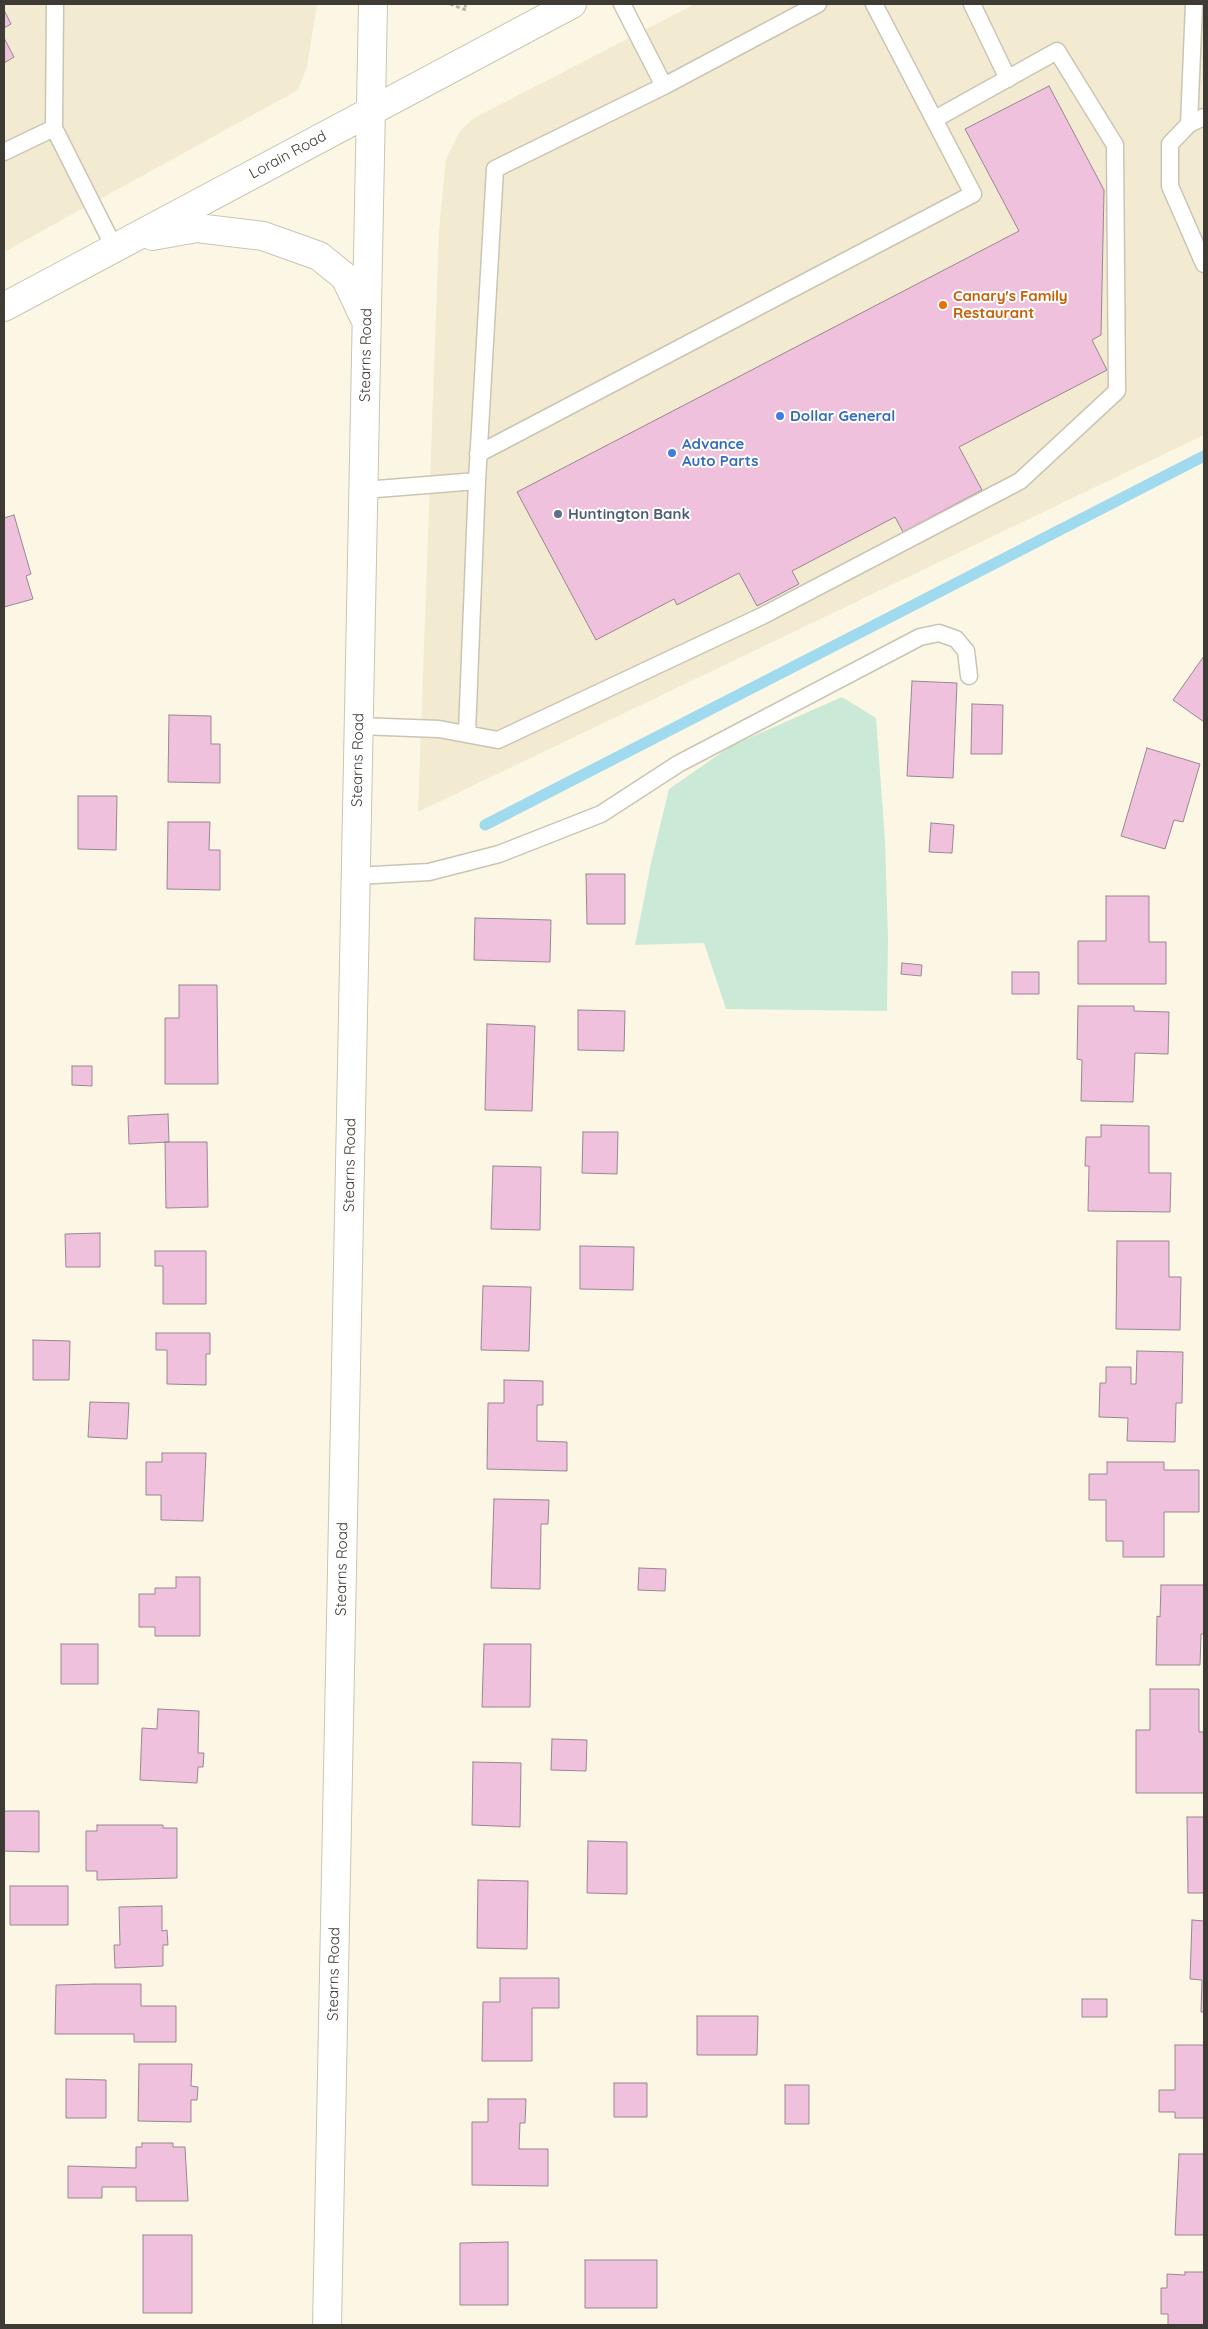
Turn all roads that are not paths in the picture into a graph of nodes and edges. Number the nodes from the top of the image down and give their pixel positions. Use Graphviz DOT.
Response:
graph roads {
  1 [pos="42,4"];
  2 [pos="55,4"];
  3 [pos="374,4"];
  4 [pos="572,4"];
  5 [pos="622,4"];
  6 [pos="818,4"];
  7 [pos="874,4"];
  8 [pos="972,4"];
  9 [pos="1194,4"];
  10 [pos="55,27"];
  11 [pos="1008,79"];
  12 [pos="664,86"];
  13 [pos="371,110"];
  14 [pos="1204,117"];
  15 [pos="934,119"];
  16 [pos="1189,124"];
  17 [pos="54,128"];
  18 [pos="4,152"];
  19 [pos="122,243"];
  20 [pos="1204,264"];
  21 [pos="4,307"];
  22 [pos="367,323"];
  23 [pos="478,454"];
  24 [pos="476,480"];
  25 [pos="364,490"];
  26 [pos="970,676"];
  27 [pos="359,726"];
  28 [pos="467,733"];
  29 [pos="356,876"];
  30 [pos="327,2325"];
  1 -- 10 [label="lane"];
  2 -- 10 [label="lane"];
  3 -- 13 [label="main road, Stearns Road"];
  4 -- 13 [label="main road, Lorain Road"];
  5 -- 12 [label="lane"];
  6 -- 12 [label="lane"];
  7 -- 15 [label="lane"];
  8 -- 11 [label="lane"];
  9 -- 16 [label="lane"];
  10 -- 17 [label="lane"];
  11 -- 15 [label="lane"];
  11 -- 28 [label="lane"];
  12 -- 23 [label="lane"];
  13 -- 19 [label="main road, Lorain Road"];
  13 -- 22 [label="main road, Stearns Road"];
  14 -- 16 [label="lane"];
  15 -- 23 [label="lane"];
  16 -- 20 [label="lane"];
  17 -- 18 [label="lane"];
  17 -- 19 [label="lane"];
  19 -- 21 [label="main road, Lorain Road"];
  19 -- 22 [label="main road"];
  22 -- 25 [label="main road, Stearns Road"];
  23 -- 24 [label="lane"];
  24 -- 25 [label="lane"];
  24 -- 28 [label="lane"];
  25 -- 27 [label="main road, Stearns Road"];
  26 -- 29 [label="lane"];
  27 -- 28 [label="lane"];
  27 -- 29 [label="main road, Stearns Road"];
  29 -- 30 [label="main road, Stearns Road"];
}
